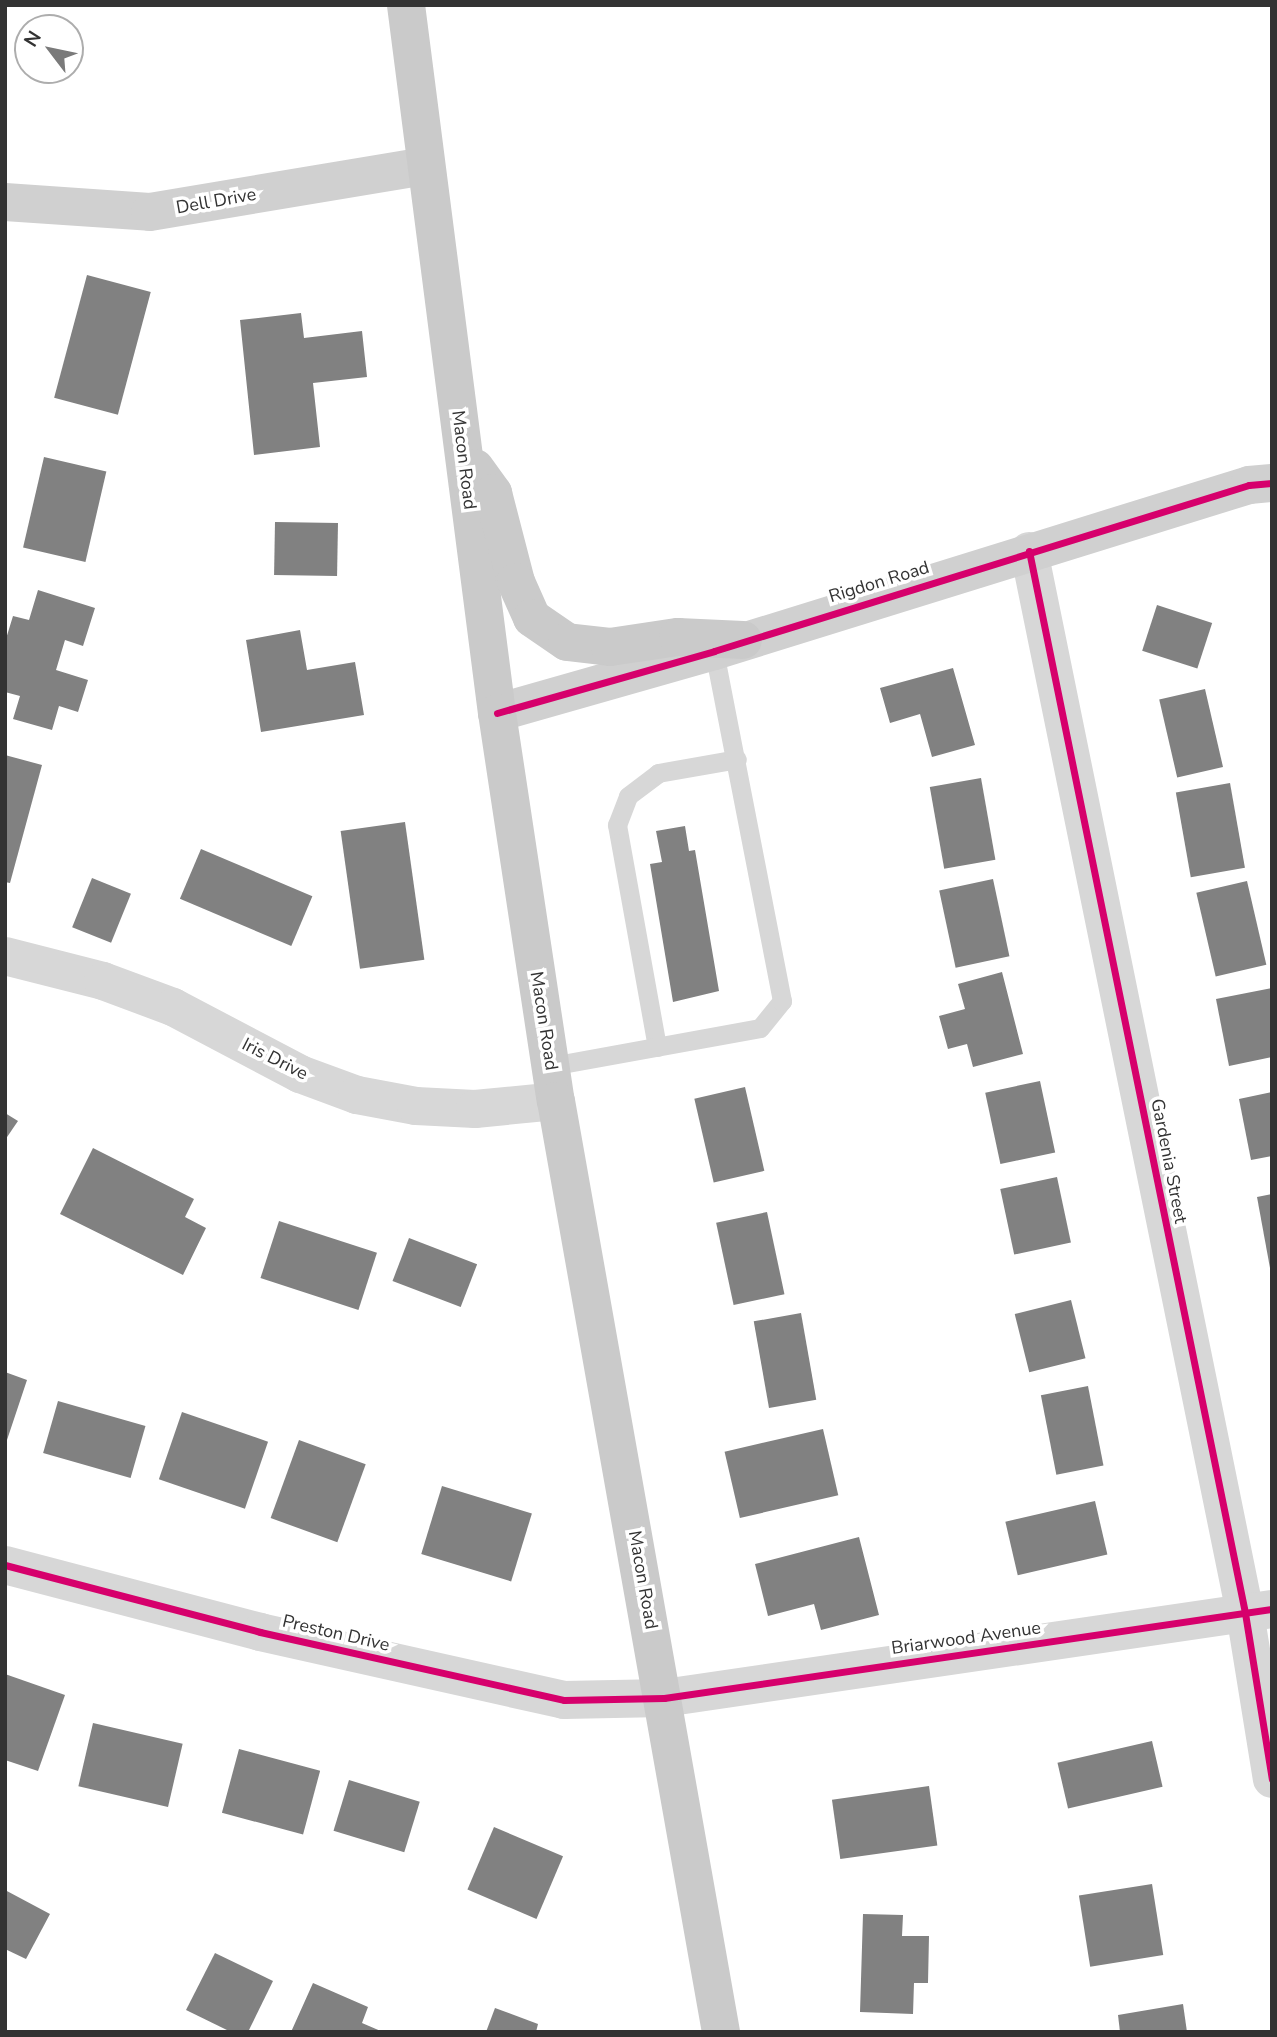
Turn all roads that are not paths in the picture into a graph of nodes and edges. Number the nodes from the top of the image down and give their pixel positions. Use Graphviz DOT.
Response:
graph roads {
  1 [pos="406,5"];
  2 [pos="425,166"];
  3 [pos="5,202"];
  4 [pos="463,452"];
  5 [pos="1272,483"];
  6 [pos="1029,551"];
  7 [pos="728,646"];
  8 [pos="497,713"];
  9 [pos="737,759"];
  10 [pos="5,956"];
  11 [pos="657,1047"];
  12 [pos="554,1084"];
  13 [pos="5,1565"];
  14 [pos="1258,1611"];
  15 [pos="664,1698"];
  16 [pos="1272,1779"];
  17 [pos="721,2032"];
  1 -- 2 [label="main road, Macon Road"];
  2 -- 3 [label="street, Dell Drive"];
  2 -- 4 [label="main road, Macon Road"];
  4 -- 7 [label="main road"];
  4 -- 8 [label="main road, Macon Road"];
  5 -- 6 [label="street, Rigdon Road"];
  6 -- 7 [label="street, Rigdon Road"];
  6 -- 14 [label="street, Gardenia Street"];
  7 -- 8 [label="street, Rigdon Road"];
  7 -- 9 [label="lane"];
  8 -- 12 [label="main road, Macon Road"];
  9 -- 11 [label="lane"];
  9 -- 11 [label="lane"];
  10 -- 12 [label="street, Iris Drive"];
  11 -- 12 [label="lane"];
  12 -- 15 [label="main road, Macon Road"];
  13 -- 15 [label="street, Preston Drive"];
  14 -- 15 [label="street, Briarwood Avenue"];
  14 -- 16 [label="street, Gardenia Street"];
  15 -- 17 [label="main road, Macon Road"];
}
